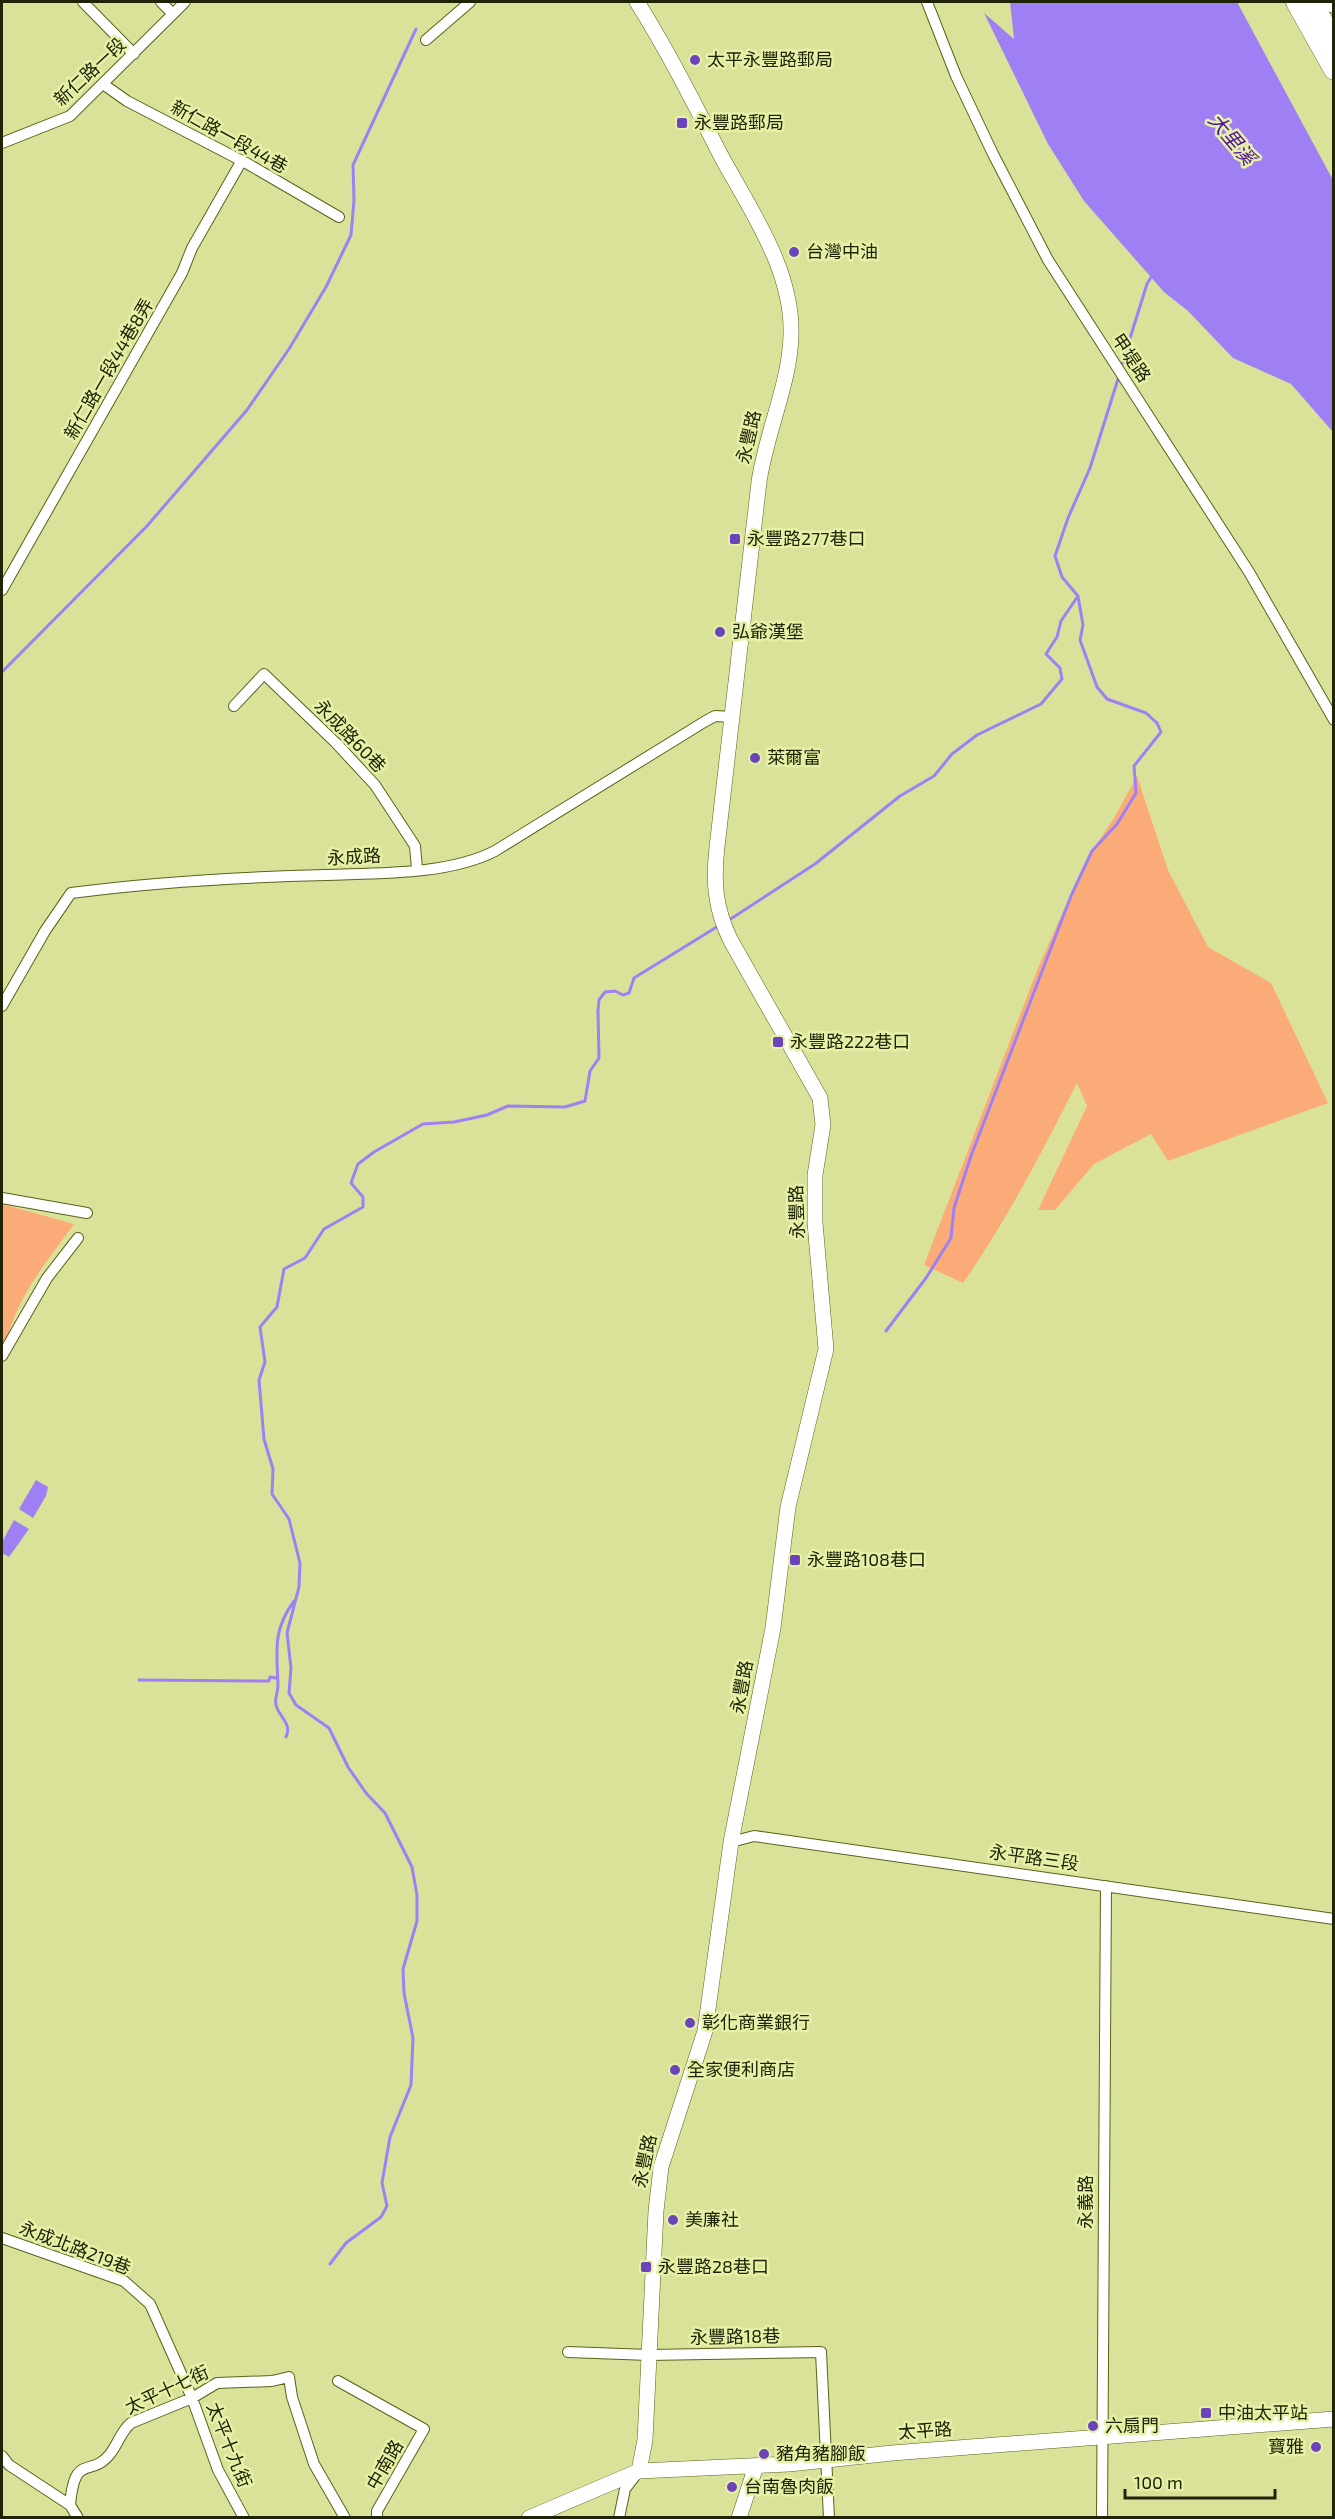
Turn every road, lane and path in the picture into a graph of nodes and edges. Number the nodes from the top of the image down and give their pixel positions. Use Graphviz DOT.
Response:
graph roads {
  1 [pos="83,2"];
  2 [pos="161,2"];
  3 [pos="185,2"];
  4 [pos="470,2"];
  5 [pos="637,2"];
  6 [pos="927,2"];
  7 [pos="1296,2"];
  8 [pos="1306,2"];
  9 [pos="1312,2"];
  10 [pos="173,14"];
  11 [pos="426,40"];
  12 [pos="1334,41"];
  13 [pos="1334,51"];
  14 [pos="134,54"];
  15 [pos="1334,70"];
  16 [pos="103,84"];
  17 [pos="2,143"];
  18 [pos="241,162"];
  19 [pos="339,217"];
  20 [pos="2,590"];
  21 [pos="234,706"];
  22 [pos="732,717"];
  23 [pos="1334,720"];
  24 [pos="417,869"];
  25 [pos="2,1006"];
  26 [pos="2,1198"];
  27 [pos="87,1213"];
  28 [pos="78,1238"];
  29 [pos="2,1356"];
  30 [pos="731,1842"];
  31 [pos="1106,1886"];
  32 [pos="1334,1919"];
  33 [pos="2,2238"];
  34 [pos="173,2351"];
  35 [pos="568,2352"];
  36 [pos="649,2355"];
  37 [pos="338,2381"];
  38 [pos="192,2398"];
  39 [pos="1334,2419"];
  40 [pos="1102,2437"];
  41 [pos="3,2458"];
  42 [pos="826,2460"];
  43 [pos="756,2466"];
  44 [pos="639,2471"];
  45 [pos="70,2505"];
  46 [pos="78,2517"];
  47 [pos="244,2517"];
  48 [pos="345,2517"];
  49 [pos="377,2517"];
  50 [pos="529,2517"];
  51 [pos="619,2517"];
  52 [pos="739,2517"];
  53 [pos="829,2517"];
  54 [pos="1102,2517"];
  1 -- 14 [label="street"];
  2 -- 10 [label="street"];
  3 -- 10 [label="street, 新仁路一段"];
  4 -- 11 [label="street"];
  5 -- 22 [label="street, 永豐路"];
  6 -- 23 [label="street, 甲堤路"];
  7 -- 15 [label="highway"];
  8 -- 13 [label="street"];
  9 -- 12 [label="highway"];
  10 -- 14 [label="street, 新仁路一段"];
  14 -- 16 [label="street, 新仁路一段"];
  16 -- 17 [label="street, 新仁路一段"];
  16 -- 18 [label="street, 新仁路一段44巷"];
  18 -- 19 [label="street, 新仁路一段44巷"];
  18 -- 20 [label="street, 新仁路一段44巷8弄"];
  21 -- 24 [label="street, 永成路60巷"];
  22 -- 24 [label="street, 永成路"];
  22 -- 30 [label="street, 永豐路"];
  24 -- 25 [label="street, 永成路"];
  26 -- 27 [label="street"];
  28 -- 29 [label="street"];
  30 -- 31 [label="street, 永平路三段"];
  30 -- 36 [label="street, 永豐路"];
  31 -- 32 [label="street, 永平路三段"];
  31 -- 40 [label="street, 永義路"];
  33 -- 34 [label="street, 永成北路219巷"];
  34 -- 38 [label="street, 太平十九街"];
  35 -- 36 [label="street, 永豐路18巷"];
  36 -- 42 [label="street, 永豐路18巷"];
  36 -- 44 [label="street, 永豐路"];
  37 -- 49 [label="street, 中南路"];
  38 -- 45 [label="street, 太平十七街"];
  38 -- 47 [label="street, 太平十九街"];
  38 -- 48 [label="street, 太平十七街"];
  39 -- 40 [label="street, 太平路"];
  40 -- 42 [label="street, 太平路"];
  40 -- 54 [label="street, 永義路"];
  41 -- 45 [label="street"];
  42 -- 43 [label="street, 太平路"];
  42 -- 53 [label="street"];
  43 -- 44 [label="street, 太平路"];
  43 -- 52 [label="street"];
  44 -- 50 [label="street, 太平路"];
  44 -- 51 [label="street"];
  45 -- 46 [label="street"];
}
